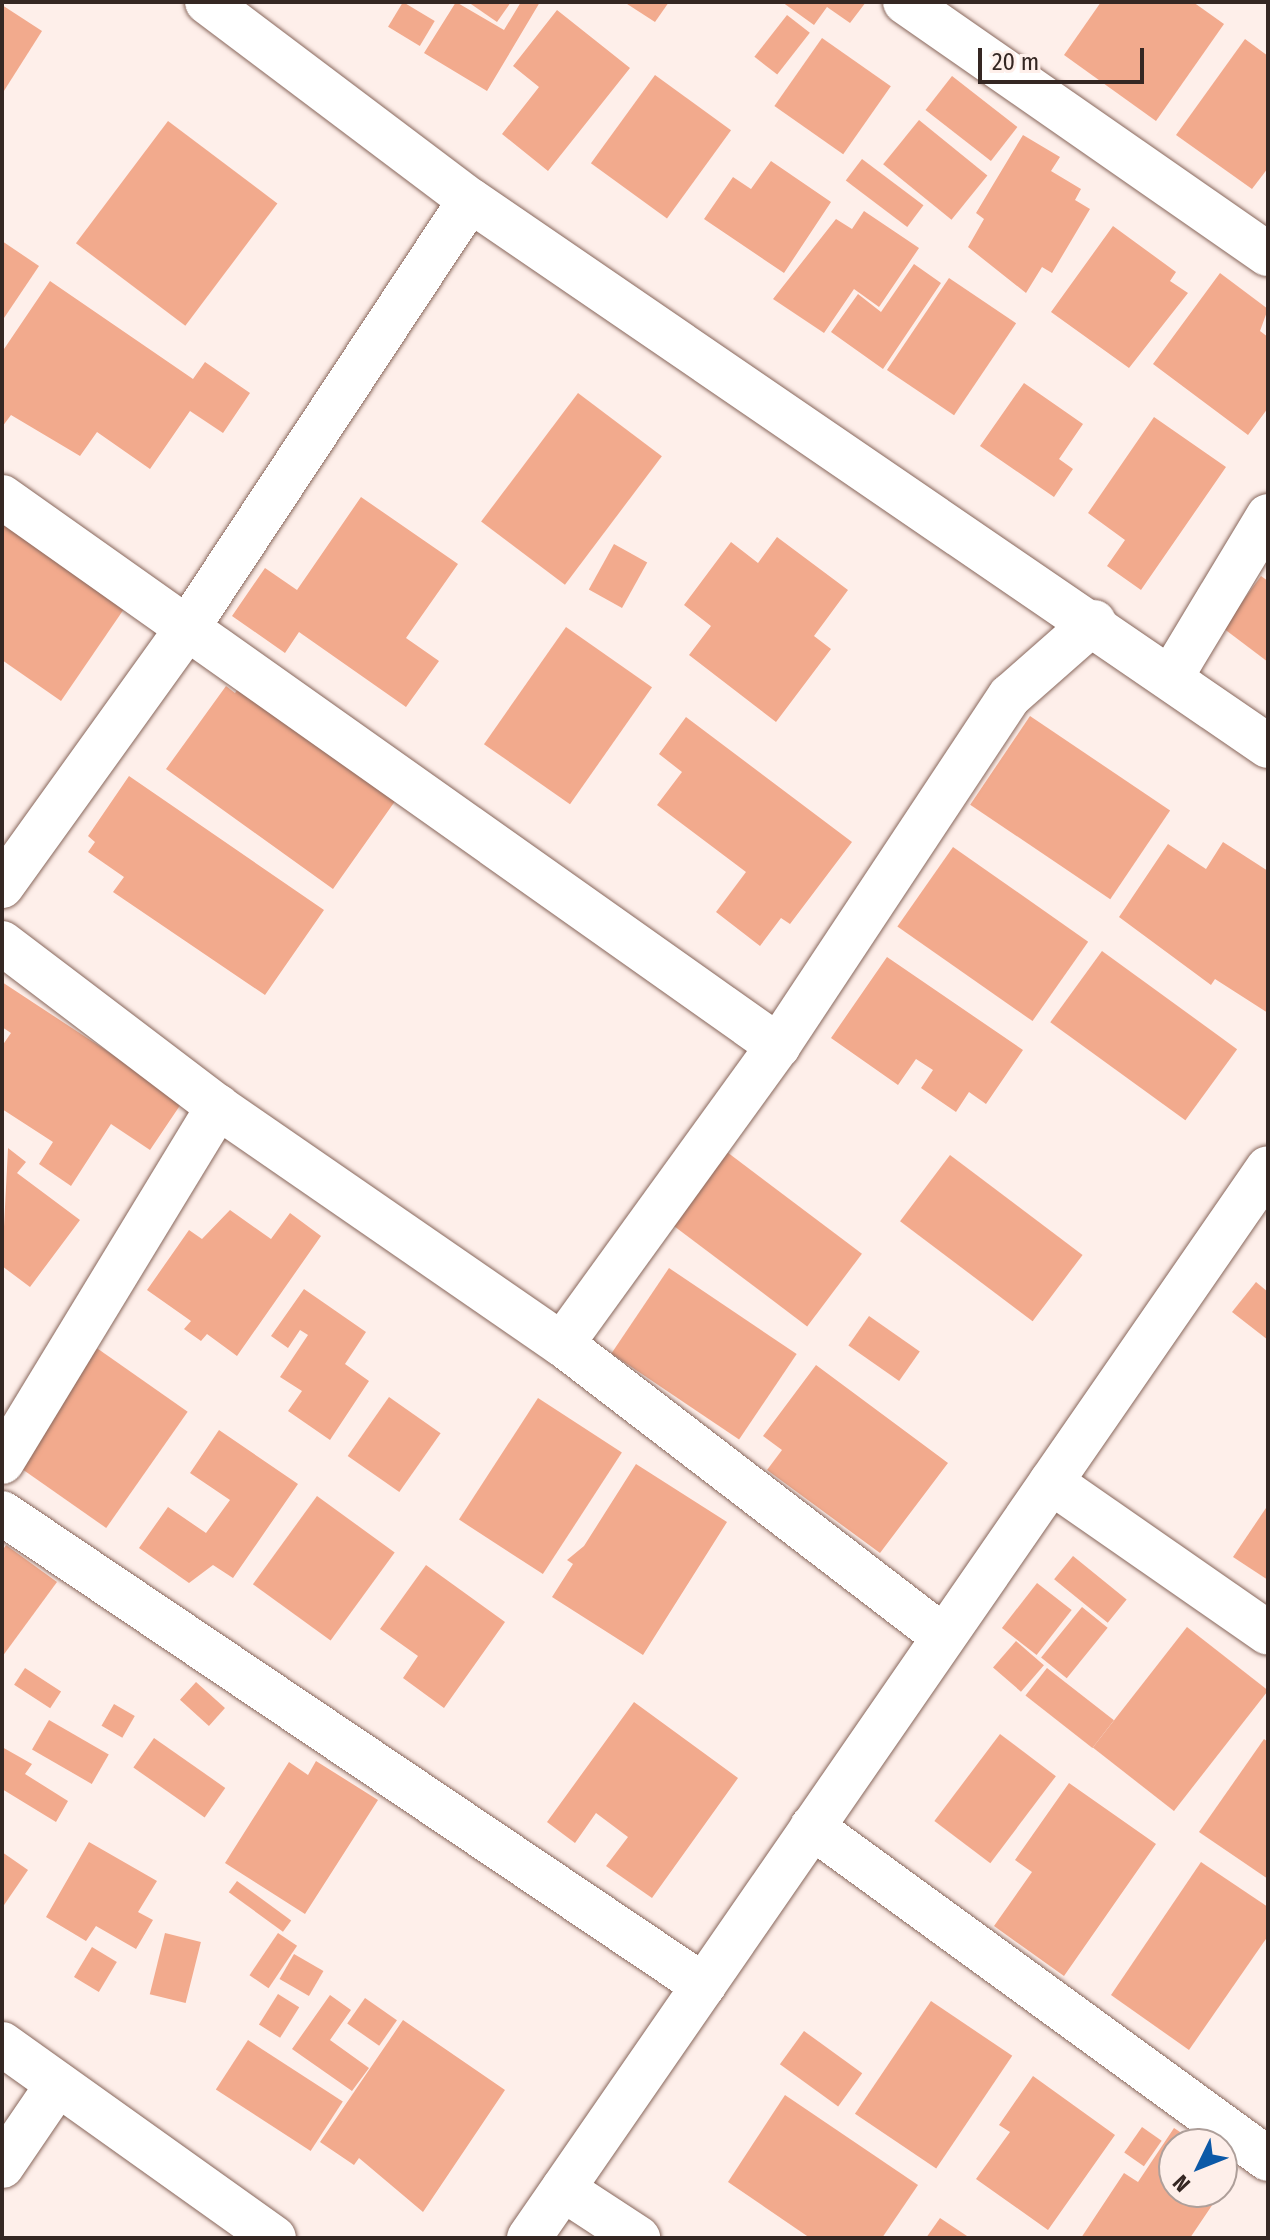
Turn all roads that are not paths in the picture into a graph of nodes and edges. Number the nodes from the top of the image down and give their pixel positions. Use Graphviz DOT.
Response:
graph roads {
  1 [pos="207,2"];
  2 [pos="905,2"];
  3 [pos="470,200"];
  4 [pos="1268,254"];
  5 [pos="2,497"];
  6 [pos="1268,516"];
  7 [pos="1094,622"];
  8 [pos="186,630"];
  9 [pos="1171,677"];
  10 [pos="1268,746"];
  11 [pos="2,886"];
  12 [pos="2,943"];
  13 [pos="778,1046"];
  14 [pos="218,1107"];
  15 [pos="1268,1168"];
  16 [pos="562,1344"];
  17 [pos="2,1462"];
  18 [pos="1051,1482"];
  19 [pos="2,1513"];
  20 [pos="1268,1633"];
  21 [pos="944,1637"];
  22 [pos="812,1827"];
  23 [pos="704,1986"];
  24 [pos="2,2044"];
  25 [pos="58,2084"];
  26 [pos="1268,2159"];
  27 [pos="2,2166"];
  28 [pos="563,2189"];
  29 [pos="274,2238"];
  30 [pos="529,2238"];
  31 [pos="638,2238"];
  1 -- 3 [label="street"];
  2 -- 4 [label="street"];
  3 -- 7 [label="street"];
  3 -- 8 [label="street"];
  5 -- 8 [label="street"];
  6 -- 9 [label="street"];
  7 -- 9 [label="street"];
  7 -- 13 [label="street"];
  8 -- 11 [label="street"];
  8 -- 13 [label="street"];
  9 -- 10 [label="street"];
  12 -- 14 [label="street"];
  13 -- 16 [label="street"];
  14 -- 16 [label="street"];
  14 -- 17 [label="street"];
  15 -- 18 [label="street"];
  16 -- 21 [label="street"];
  18 -- 20 [label="street"];
  18 -- 21 [label="street"];
  19 -- 23 [label="street"];
  21 -- 22 [label="street"];
  22 -- 23 [label="street"];
  22 -- 26 [label="street"];
  23 -- 28 [label="street"];
  24 -- 25 [label="street"];
  25 -- 27 [label="street"];
  25 -- 29 [label="street"];
  28 -- 30 [label="street"];
  28 -- 31 [label="street"];
}
